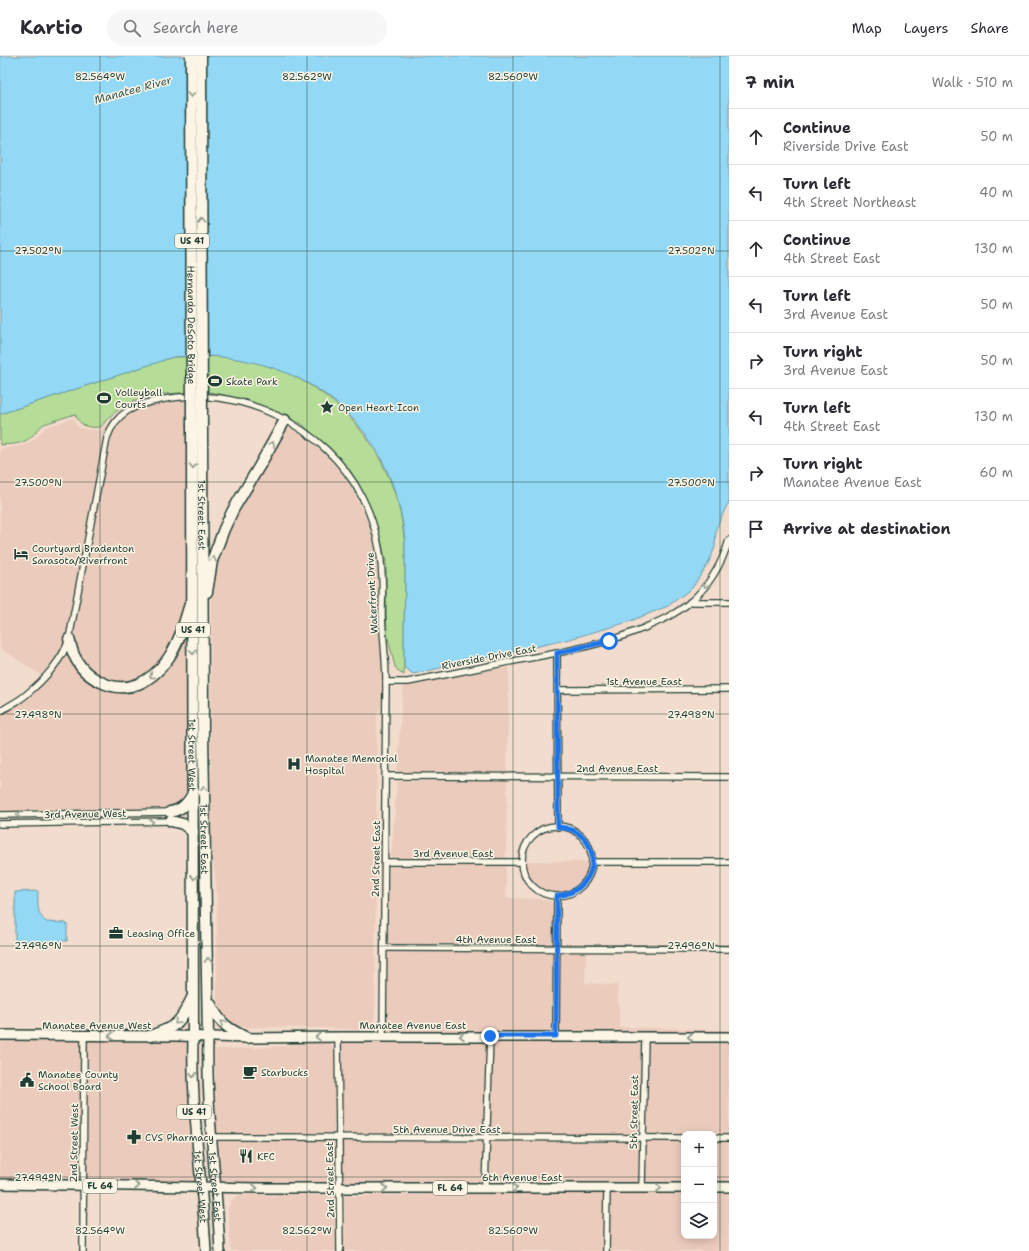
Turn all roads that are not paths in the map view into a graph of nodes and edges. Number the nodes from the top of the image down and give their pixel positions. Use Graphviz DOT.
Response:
graph roads {
  1 [pos="191,56"];
  2 [pos="200,56"];
  3 [pos="285,420"];
  4 [pos="197,427"];
  5 [pos="729,540"];
  6 [pos="193,592"];
  7 [pos="690,602"];
  8 [pos="729,602"];
  9 [pos="202,626"];
  10 [pos="69,639"];
  11 [pos="557,653"];
  12 [pos="386,682"];
  13 [pos="558,690"];
  14 [pos="729,690"];
  15 [pos="0,712"];
  16 [pos="386,776"];
  17 [pos="729,776"];
  18 [pos="558,777"];
  19 [pos="194,792"];
  20 [pos="63,814"];
  21 [pos="0,815"];
  22 [pos="171,817"];
  23 [pos="65,823"];
  24 [pos="0,824"];
  25 [pos="558,827"];
  26 [pos="193,832"];
  27 [pos="385,862"];
  28 [pos="522,862"];
  29 [pos="592,862"];
  30 [pos="729,862"];
  31 [pos="557,896"];
  32 [pos="384,948"];
  33 [pos="556,948"];
  34 [pos="729,949"];
  35 [pos="193,996"];
  36 [pos="208,999"];
  37 [pos="0,1035"];
  38 [pos="84,1036"];
  39 [pos="150,1036"];
  40 [pos="193,1036"];
  41 [pos="338,1036"];
  42 [pos="383,1036"];
  43 [pos="490,1036"];
  44 [pos="556,1036"];
  45 [pos="645,1036"];
  46 [pos="208,1037"];
  47 [pos="729,1037"];
  48 [pos="248,1038"];
  49 [pos="211,1137"];
  50 [pos="338,1137"];
  51 [pos="486,1138"];
  52 [pos="643,1138"];
  53 [pos="681,1138"];
  54 [pos="717,1138"];
  55 [pos="729,1138"];
  56 [pos="0,1184"];
  57 [pos="83,1186"];
  58 [pos="201,1187"];
  59 [pos="729,1187"];
  60 [pos="216,1188"];
  61 [pos="339,1188"];
  62 [pos="485,1188"];
  63 [pos="607,1188"];
  64 [pos="642,1188"];
  65 [pos="681,1188"];
  66 [pos="717,1188"];
  67 [pos="82,1251"];
  68 [pos="206,1251"];
  69 [pos="220,1251"];
  70 [pos="340,1251"];
  71 [pos="606,1251"];
  1 -- 4 [label="highway, Hernando DeSoto Bridge / US 41, one-way, bridge"];
  4 -- 2 [label="highway, Hernando DeSoto Bridge / US 41, one-way, bridge"];
  9 -- 3 [label="highway, one-way"];
  3 -- 10 [label="street, Waterfront Drive"];
  3 -- 12 [label="street, Waterfront Drive"];
  4 -- 6 [label="highway, 1st Street West / US 41, one-way"];
  4 -- 9 [label="highway, 1st Street East / US 41"];
  5 -- 7 [label="street, Riverside Drive East, one-way"];
  6 -- 10 [label="highway, one-way"];
  6 -- 19 [label="highway, 1st Street West / US 41, one-way"];
  7 -- 8 [label="street"];
  7 -- 11 [label="street, Riverside Drive East"];
  36 -- 9 [label="highway, 1st Street East / US 41, one-way"];
  10 -- 15 [label="street, Waterfront Drive"];
  11 -- 12 [label="street, Riverside Drive East"];
  11 -- 13 [label="street"];
  12 -- 16 [label="street, 2nd Street East"];
  13 -- 14 [label="street, 1st Avenue East"];
  13 -- 18 [label="street"];
  16 -- 18 [label="street, 2nd Avenue East"];
  16 -- 27 [label="street, 2nd Street East"];
  17 -- 18 [label="street, 2nd Avenue East"];
  18 -- 25 [label="street"];
  19 -- 22 [label="highway"];
  19 -- 26 [label="highway, 1st Street West / US 41"];
  20 -- 21 [label="street, 3rd Avenue West, one-way"];
  20 -- 22 [label="street, 3rd Avenue West"];
  20 -- 23 [label="street"];
  23 -- 22 [label="street, 3rd Avenue West, one-way"];
  22 -- 26 [label="highway"];
  23 -- 24 [label="street, 3rd Avenue West"];
  25 -- 28 [label="street"];
  25 -- 29 [label="street"];
  26 -- 35 [label="highway, 1st Street West / US 41, one-way"];
  27 -- 28 [label="street, 3rd Avenue East"];
  27 -- 32 [label="street, 2nd Street East"];
  28 -- 31 [label="street"];
  29 -- 30 [label="street"];
  29 -- 31 [label="street"];
  31 -- 33 [label="street"];
  32 -- 33 [label="street, 4th Avenue East"];
  32 -- 42 [label="street, 2nd Street East"];
  33 -- 34 [label="street, 4th Avenue East"];
  33 -- 44 [label="street"];
  35 -- 39 [label="highway, one-way"];
  35 -- 40 [label="highway, 1st Street West / US 41"];
  36 -- 46 [label="highway, 1st Street East / US 41"];
  48 -- 36 [label="highway, one-way"];
  37 -- 38 [label="main road, Manatee Avenue West"];
  39 -- 38 [label="main road, Manatee Avenue West, one-way"];
  38 -- 57 [label="street, 2nd Street West"];
  39 -- 40 [label="main road, Manatee Avenue West"];
  40 -- 46 [label="main road, Manatee Avenue East"];
  40 -- 58 [label="main road, 1st Street West / US 41, one-way"];
  41 -- 42 [label="main road, Manatee Avenue East"];
  41 -- 48 [label="main road, Manatee Avenue East, one-way"];
  41 -- 50 [label="street, 2nd Street East"];
  43 -- 42 [label="main road, Manatee Avenue East, one-way"];
  43 -- 44 [label="main road, Manatee Avenue East"];
  43 -- 51 [label="street"];
  44 -- 45 [label="main road, Manatee Avenue East"];
  47 -- 45 [label="main road, Manatee Avenue East, one-way"];
  45 -- 52 [label="street, 5th Street East"];
  46 -- 48 [label="main road, Manatee Avenue East"];
  46 -- 49 [label="main road, 1st Street East / US 41"];
  49 -- 50 [label="street, 5th Avenue Drive East"];
  49 -- 60 [label="main road, 1st Street East / US 41"];
  50 -- 51 [label="street, 5th Avenue Drive East"];
  50 -- 61 [label="street, 2nd Street East"];
  51 -- 52 [label="street, 5th Avenue Drive East"];
  51 -- 62 [label="street"];
  52 -- 53 [label="street, 5th Avenue Drive East"];
  52 -- 64 [label="street, 5th Street East"];
  54 -- 55 [label="street"];
  56 -- 57 [label="main road, FL 64"];
  57 -- 58 [label="main road, FL 64, one-way"];
  57 -- 67 [label="street, 2nd Street West"];
  58 -- 60 [label="main road, FL 64"];
  58 -- 68 [label="main road, 1st Street West / US 41"];
  59 -- 66 [label="main road"];
  60 -- 61 [label="main road, 6th Avenue East / FL 64, one-way"];
  60 -- 69 [label="main road, 1st Street East / US 41"];
  61 -- 62 [label="main road, 6th Avenue East / FL 64, one-way"];
  61 -- 70 [label="street, 2nd Street East"];
  62 -- 63 [label="main road, 6th Avenue East / FL 64, one-way"];
  63 -- 64 [label="main road, 6th Avenue East / FL 64"];
  63 -- 71 [label="street"];
  64 -- 65 [label="main road, 6th Avenue East / FL 64, one-way"];
}
